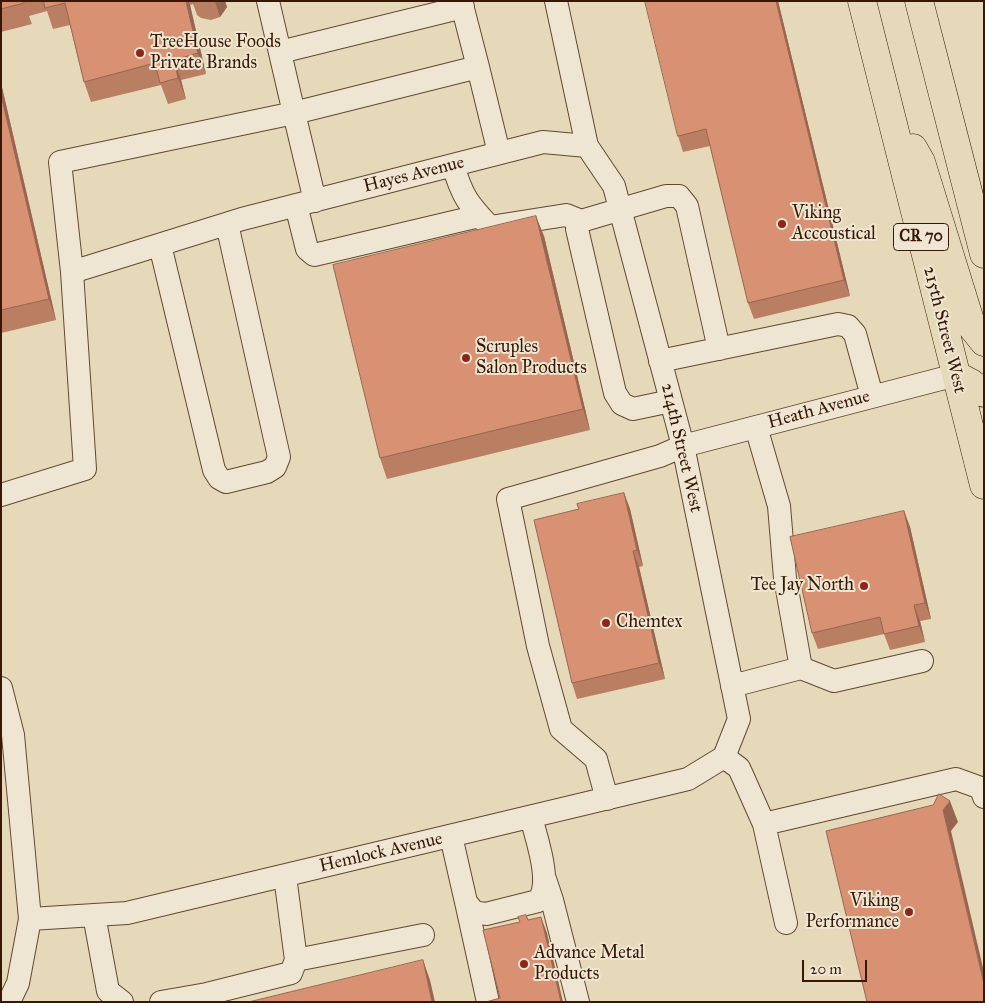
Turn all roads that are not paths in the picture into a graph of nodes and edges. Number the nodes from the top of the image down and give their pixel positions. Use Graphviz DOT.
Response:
graph roads {
  1 [pos="268,1"];
  2 [pos="556,1"];
  3 [pos="862,1"];
  4 [pos="919,1"];
  5 [pos="462,4"];
  6 [pos="280,52"];
  7 [pos="478,67"];
  8 [pos="886,99"];
  9 [pos="294,113"];
  10 [pos="587,146"];
  11 [pos="499,154"];
  12 [pos="453,165"];
  13 [pos="305,203"];
  14 [pos="620,209"];
  15 [pos="480,216"];
  16 [pos="234,221"];
  17 [pos="581,221"];
  18 [pos="160,245"];
  19 [pos="984,254"];
  20 [pos="72,272"];
  21 [pos="984,342"];
  22 [pos="719,349"];
  23 [pos="660,361"];
  24 [pos="956,375"];
  25 [pos="984,393"];
  26 [pos="872,396"];
  27 [pos="671,401"];
  28 [pos="756,427"];
  29 [pos="683,446"];
  30 [pos="984,485"];
  31 [pos="1,495"];
  32 [pos="922,661"];
  33 [pos="801,668"];
  34 [pos="732,686"];
  35 [pos="1,688"];
  36 [pos="724,757"];
  37 [pos="984,797"];
  38 [pos="607,799"];
  39 [pos="531,817"];
  40 [pos="764,824"];
  41 [pos="451,836"];
  42 [pos="285,876"];
  43 [pos="545,879"];
  44 [pos="466,902"];
  45 [pos="94,915"];
  46 [pos="30,919"];
  47 [pos="786,923"];
  48 [pos="423,935"];
  49 [pos="296,960"];
  50 [pos="9,1002"];
  51 [pos="122,1002"];
  52 [pos="161,1002"];
  53 [pos="488,1002"];
  54 [pos="578,1002"];
  1 -- 6 [label="street"];
  2 -- 10 [label="street"];
  3 -- 8 [label="main road, 215th Street West / CR 70"];
  4 -- 19 [label="main road"];
  5 -- 6 [label="street"];
  5 -- 7 [label="street"];
  6 -- 9 [label="street"];
  7 -- 9 [label="street"];
  7 -- 11 [label="street"];
  8 -- 21 [label="main road"];
  8 -- 24 [label="main road, 215th Street West / CR 70"];
  9 -- 13 [label="street"];
  9 -- 20 [label="street"];
  10 -- 11 [label="street, Hayes Avenue"];
  10 -- 14 [label="street, 214th Street West"];
  11 -- 12 [label="street, Hayes Avenue"];
  12 -- 13 [label="street, Hayes Avenue"];
  12 -- 15 [label="street"];
  13 -- 15 [label="street"];
  13 -- 16 [label="street, Hayes Avenue"];
  14 -- 17 [label="street"];
  14 -- 22 [label="street"];
  14 -- 23 [label="street, 214th Street West"];
  15 -- 17 [label="street"];
  16 -- 18 [label="street, Hayes Avenue"];
  16 -- 18 [label="street"];
  17 -- 27 [label="street"];
  18 -- 20 [label="street, Hayes Avenue"];
  20 -- 31 [label="street"];
  22 -- 23 [label="street"];
  22 -- 26 [label="street"];
  23 -- 27 [label="street, 214th Street West"];
  24 -- 25 [label="main road"];
  24 -- 26 [label="street, Heath Avenue"];
  24 -- 30 [label="main road, 215th Street West / CR 70"];
  26 -- 28 [label="street, Heath Avenue"];
  27 -- 29 [label="street, 214th Street West"];
  28 -- 29 [label="street, Heath Avenue"];
  28 -- 33 [label="street"];
  29 -- 34 [label="street, 214th Street West"];
  29 -- 38 [label="street, Heath Avenue"];
  32 -- 33 [label="street"];
  33 -- 34 [label="street"];
  34 -- 36 [label="street, 214th Street West"];
  35 -- 46 [label="street"];
  36 -- 38 [label="street, Hemlock Avenue"];
  36 -- 40 [label="street"];
  37 -- 40 [label="street"];
  38 -- 39 [label="street, Hemlock Avenue"];
  39 -- 41 [label="street, Hemlock Avenue"];
  39 -- 43 [label="street"];
  40 -- 47 [label="street"];
  41 -- 42 [label="street, Hemlock Avenue"];
  41 -- 44 [label="street"];
  42 -- 45 [label="street, Hemlock Avenue"];
  42 -- 49 [label="street"];
  43 -- 44 [label="street"];
  43 -- 54 [label="street"];
  44 -- 53 [label="street"];
  45 -- 46 [label="street, Hemlock Avenue"];
  45 -- 51 [label="street"];
  46 -- 50 [label="street"];
  48 -- 49 [label="street"];
  49 -- 52 [label="street"];
}
